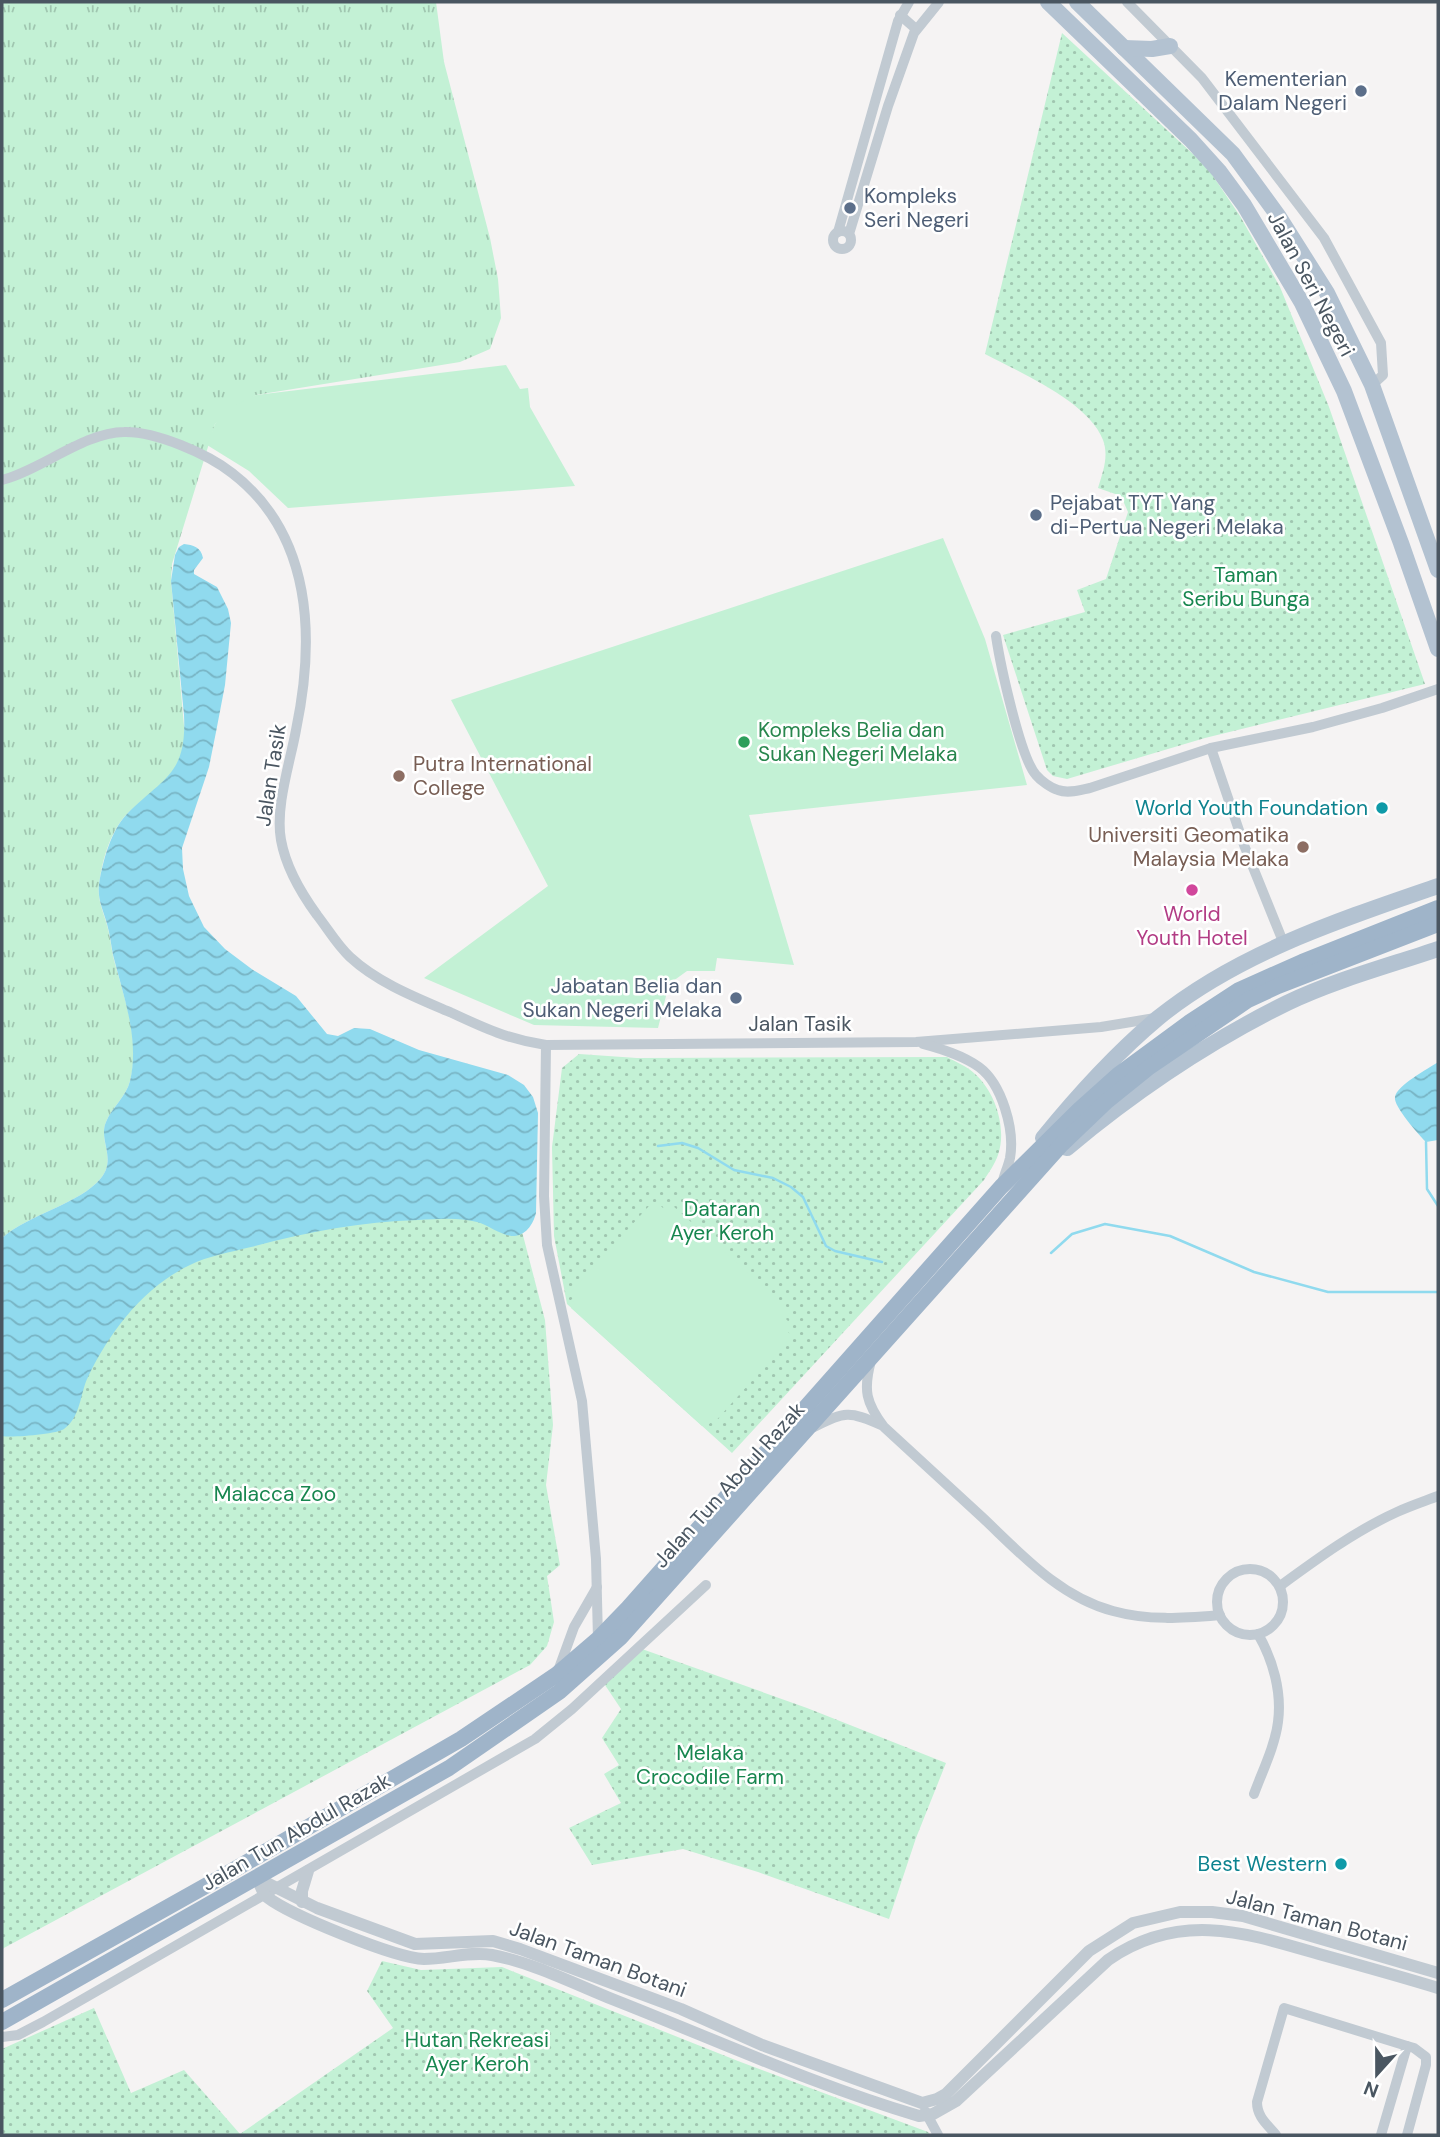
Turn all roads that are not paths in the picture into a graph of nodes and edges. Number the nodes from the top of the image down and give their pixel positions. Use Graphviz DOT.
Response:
graph roads {
  1 [pos="909,2"];
  2 [pos="939,2"];
  3 [pos="1045,2"];
  4 [pos="1077,2"];
  5 [pos="1127,2"];
  6 [pos="900,15"];
  7 [pos="916,29"];
  8 [pos="1170,46"];
  9 [pos="1124,48"];
  10 [pos="888,106"];
  11 [pos="874,108"];
  12 [pos="1372,384"];
  13 [pos="2,480"];
  14 [pos="1438,570"];
  15 [pos="996,636"];
  16 [pos="1438,649"];
  17 [pos="1438,688"];
  18 [pos="1211,748"];
  19 [pos="1438,886"];
  20 [pos="1416,893"];
  21 [pos="1438,893"];
  22 [pos="1438,908"];
  23 [pos="1438,923"];
  24 [pos="1284,944"];
  25 [pos="1438,949"];
  26 [pos="1226,1007"];
  27 [pos="1160,1017"];
  28 [pos="916,1042"];
  29 [pos="547,1045"];
  30 [pos="1035,1163"];
  31 [pos="1001,1187"];
  32 [pos="872,1355"];
  33 [pos="884,1427"];
  34 [pos="805,1432"];
  35 [pos="1438,1496"];
  36 [pos="598,1585"];
  37 [pos="706,1585"];
  38 [pos="1280,1586"];
  39 [pos="1220,1615"];
  40 [pos="1258,1634"];
  41 [pos="598,1640"];
  42 [pos="556,1675"];
  43 [pos="559,1692"];
  44 [pos="572,1709"];
  45 [pos="1254,1794"];
  46 [pos="272,1849"];
  47 [pos="308,1871"];
  48 [pos="257,1878"];
  49 [pos="218,1879"];
  50 [pos="278,1888"];
  51 [pos="265,1895"];
  52 [pos="302,1902"];
  53 [pos="1360,1950"];
  54 [pos="1380,1971"];
  55 [pos="1438,1973"];
  56 [pos="1438,1988"];
  57 [pos="2,2000"];
  58 [pos="34,2004"];
  59 [pos="2,2022"];
  60 [pos="43,2022"];
  61 [pos="2,2037"];
  62 [pos="1407,2046"];
  63 [pos="925,2109"];
  64 [pos="938,2135"];
  65 [pos="1276,2135"];
  66 [pos="1381,2135"];
  67 [pos="1407,2135"];
  1 -- 6 [label="street"];
  2 -- 7 [label="street"];
  3 -- 16 [label="main road, Jalan Seri Negeri"];
  4 -- 9 [label="main road, Jalan Seri Negeri"];
  5 -- 8 [label="street"];
  6 -- 7 [label="street"];
  6 -- 11 [label="street"];
  7 -- 10 [label="street"];
  8 -- 9 [label="main road"];
  8 -- 12 [label="street"];
  9 -- 12 [label="main road, Jalan Seri Negeri"];
  10 -- 11 [label="street"];
  10 -- 11 [label="street"];
  12 -- 14 [label="main road, Jalan Seri Negeri"];
  13 -- 29 [label="street, Jalan Tasik"];
  15 -- 18 [label="street"];
  17 -- 18 [label="street"];
  18 -- 24 [label="street"];
  19 -- 20 [label="main road"];
  20 -- 21 [label="main road"];
  20 -- 24 [label="main road"];
  22 -- 26 [label="highway, Jalan Tun Abdul Razak"];
  23 -- 26 [label="highway, Jalan Tun Abdul Razak"];
  24 -- 27 [label="main road"];
  25 -- 30 [label="main road"];
  26 -- 30 [label="highway, Jalan Tun Abdul Razak"];
  27 -- 28 [label="street, Jalan Tasik"];
  27 -- 30 [label="main road"];
  28 -- 29 [label="street, Jalan Tasik"];
  28 -- 31 [label="street, Jalan Tasik"];
  29 -- 36 [label="street"];
  30 -- 31 [label="highway, Jalan Tun Abdul Razak"];
  30 -- 32 [label="highway, Jalan Tun Abdul Razak"];
  31 -- 41 [label="highway, Jalan Tun Abdul Razak"];
  32 -- 33 [label="street"];
  32 -- 34 [label="highway, Jalan Tun Abdul Razak"];
  33 -- 34 [label="street"];
  33 -- 39 [label="street"];
  34 -- 43 [label="highway, Jalan Tun Abdul Razak"];
  35 -- 38 [label="street"];
  36 -- 41 [label="street"];
  36 -- 42 [label="street"];
  37 -- 44 [label="street"];
  38 -- 39 [label="street"];
  38 -- 40 [label="street"];
  39 -- 40 [label="street"];
  40 -- 45 [label="street"];
  41 -- 42 [label="highway, Jalan Tun Abdul Razak"];
  42 -- 46 [label="highway, Jalan Tun Abdul Razak"];
  43 -- 44 [label="street"];
  43 -- 48 [label="highway, Jalan Tun Abdul Razak"];
  44 -- 47 [label="street"];
  46 -- 48 [label="highway"];
  46 -- 49 [label="highway, Jalan Tun Abdul Razak"];
  47 -- 50 [label="street"];
  47 -- 52 [label="street"];
  48 -- 49 [label="highway"];
  48 -- 50 [label="street, Jalan Taman Botani"];
  48 -- 51 [label="street"];
  48 -- 58 [label="highway, Jalan Tun Abdul Razak"];
  49 -- 57 [label="highway, Jalan Tun Abdul Razak"];
  50 -- 51 [label="street"];
  50 -- 52 [label="street, Jalan Taman Botani"];
  51 -- 60 [label="street"];
  51 -- 63 [label="street, Jalan Taman Botani"];
  52 -- 63 [label="street, Jalan Taman Botani"];
  53 -- 54 [label="street"];
  53 -- 55 [label="street, Jalan Taman Botani"];
  53 -- 63 [label="street, Jalan Taman Botani"];
  54 -- 56 [label="street, Jalan Taman Botani"];
  54 -- 63 [label="street, Jalan Taman Botani"];
  58 -- 59 [label="highway, Jalan Tun Abdul Razak"];
  58 -- 60 [label="street"];
  60 -- 61 [label="street"];
  62 -- 65 [label="street"];
  62 -- 66 [label="street"];
  62 -- 67 [label="street"];
  63 -- 64 [label="street"];
}
